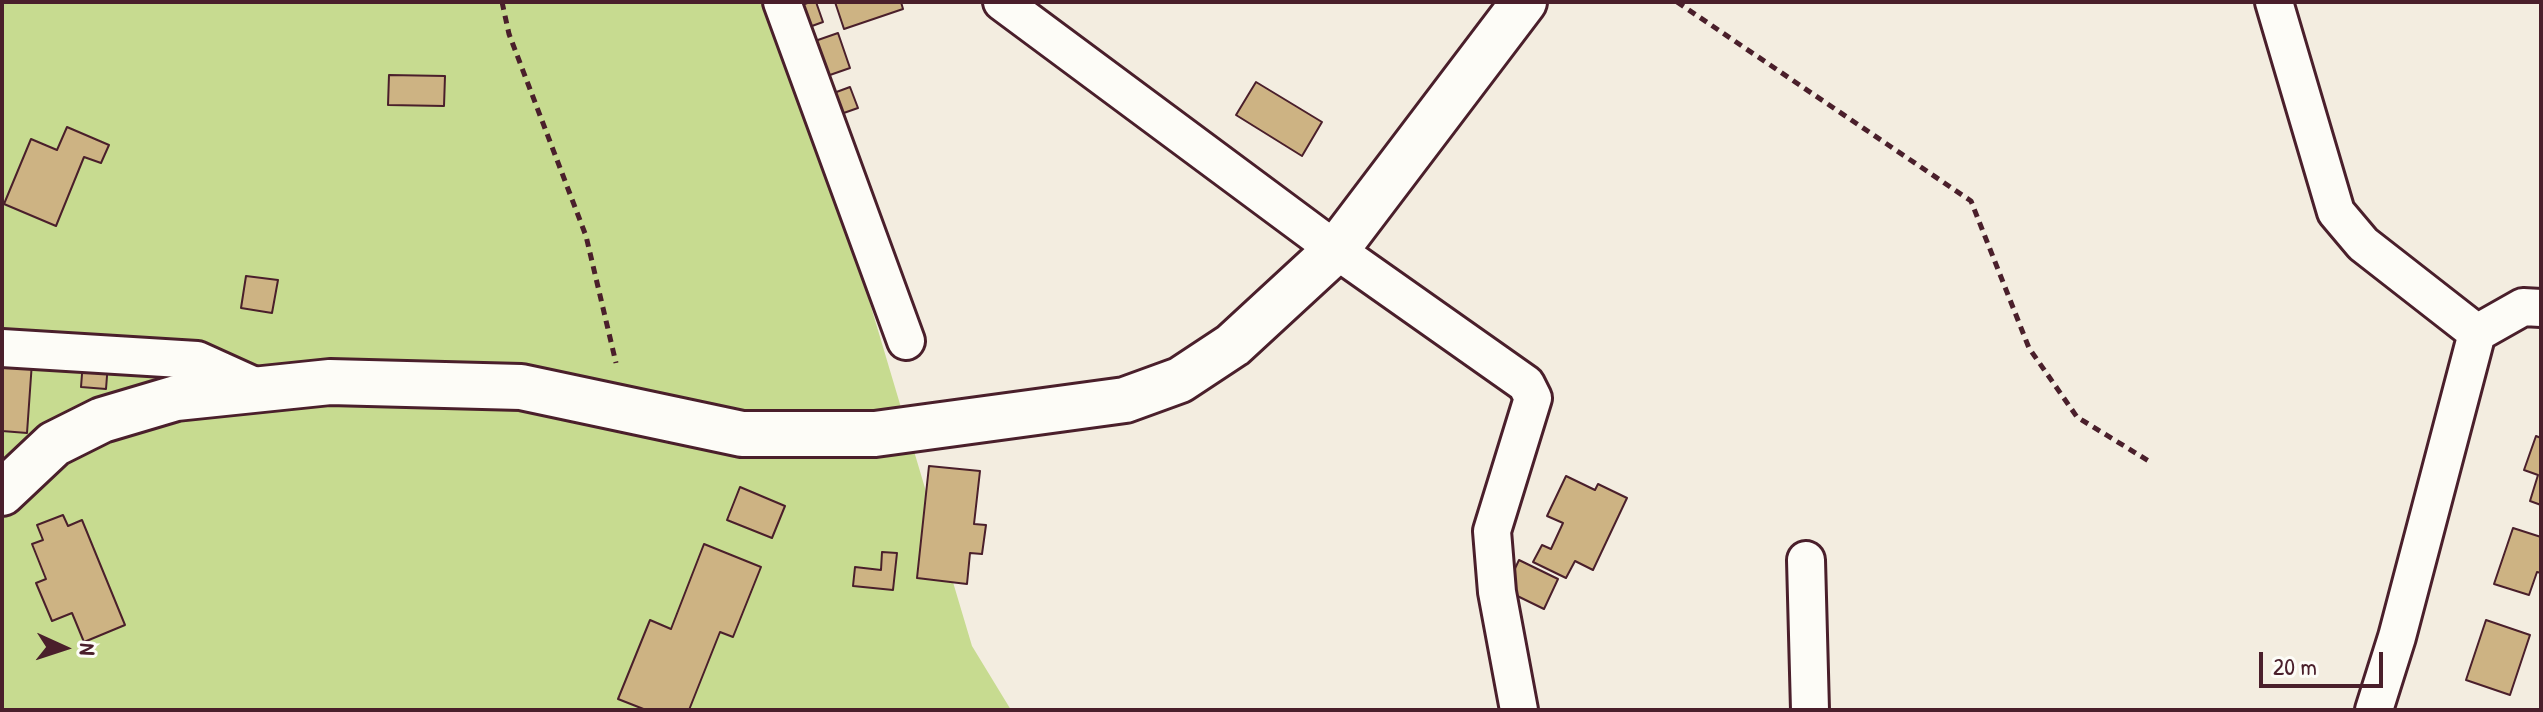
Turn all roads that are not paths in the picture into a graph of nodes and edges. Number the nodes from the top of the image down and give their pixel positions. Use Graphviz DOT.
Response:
graph roads {
  1 [pos="782,2"];
  2 [pos="1002,2"];
  3 [pos="1524,2"];
  4 [pos="2274,2"];
  5 [pos="1336,250"];
  6 [pos="2541,308"];
  7 [pos="2477,333"];
  8 [pos="906,341"];
  9 [pos="2,348"];
  10 [pos="261,389"];
  11 [pos="2,493"];
  12 [pos="1806,560"];
  13 [pos="1519,710"];
  14 [pos="1810,710"];
  15 [pos="2374,710"];
  1 -- 8 [label="street"];
  2 -- 5 [label="street"];
  3 -- 5 [label="street"];
  4 -- 7 [label="street"];
  5 -- 10 [label="street"];
  5 -- 13 [label="street"];
  6 -- 7 [label="street"];
  7 -- 15 [label="street"];
  9 -- 10 [label="street"];
  10 -- 11 [label="street"];
  12 -- 14 [label="street"];
}
